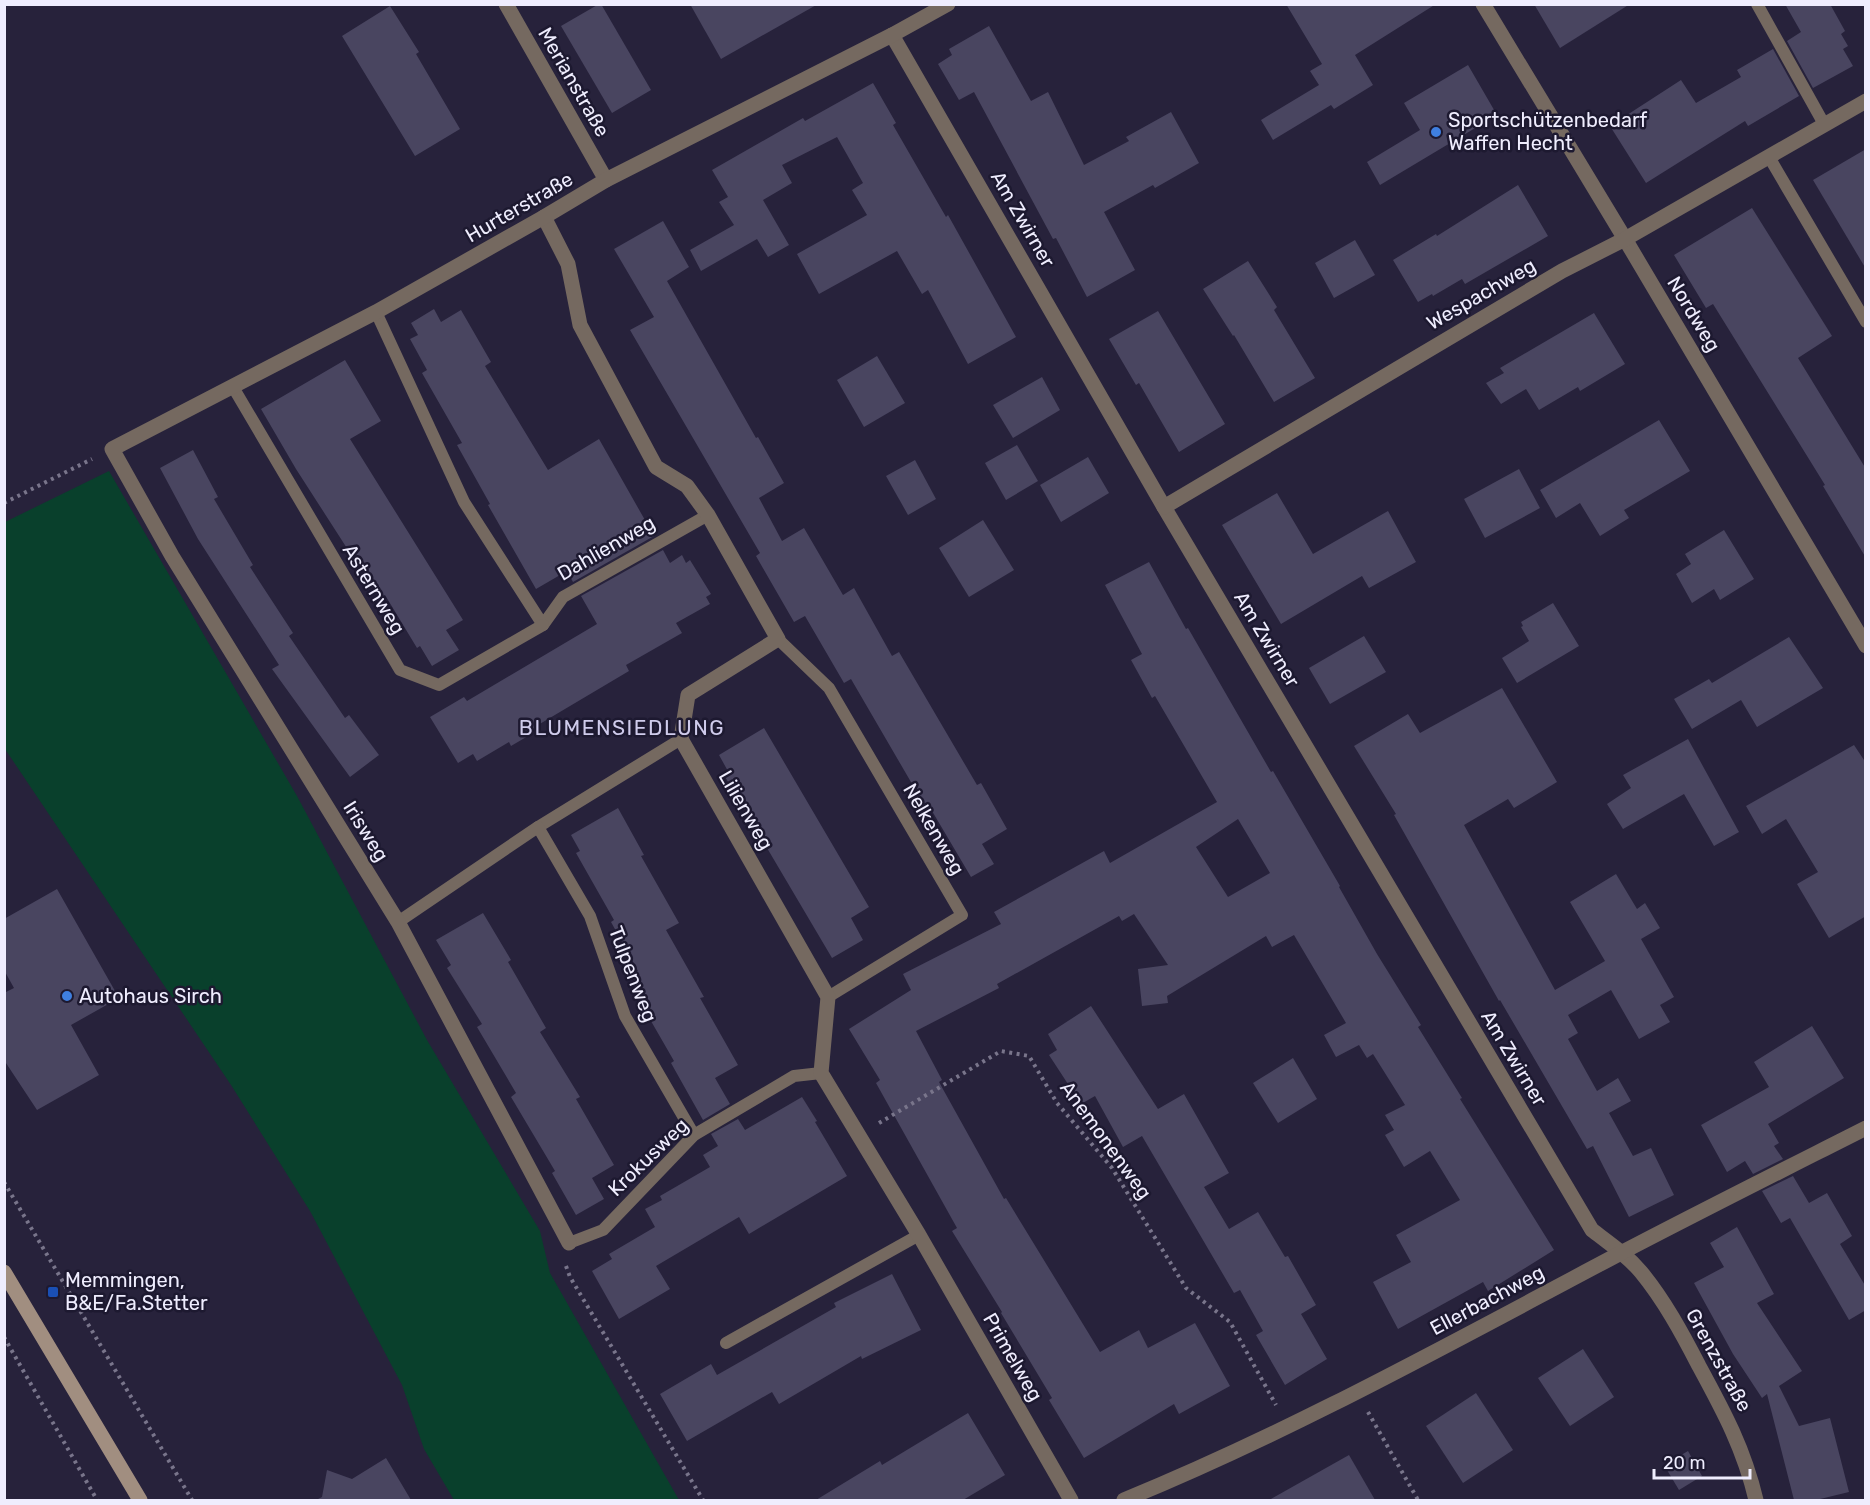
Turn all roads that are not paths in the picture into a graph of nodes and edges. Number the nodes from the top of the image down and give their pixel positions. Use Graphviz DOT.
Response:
graph roads {
  1 [pos="506,4"];
  2 [pos="948,4"];
  3 [pos="1483,4"];
  4 [pos="1757,4"];
  5 [pos="892,35"];
  6 [pos="1866,101"];
  7 [pos="1824,124"];
  8 [pos="1769,157"];
  9 [pos="606,180"];
  10 [pos="544,218"];
  11 [pos="1625,239"];
  12 [pos="376,312"];
  13 [pos="1866,322"];
  14 [pos="233,387"];
  15 [pos="112,449"];
  16 [pos="1164,507"];
  17 [pos="708,515"];
  18 [pos="543,625"];
  19 [pos="778,639"];
  20 [pos="1866,646"];
  21 [pos="681,739"];
  22 [pos="538,827"];
  23 [pos="398,922"];
  24 [pos="828,997"];
  25 [pos="821,1073"];
  26 [pos="1866,1128"];
  27 [pos="694,1135"];
  28 [pos="918,1235"];
  29 [pos="569,1243"];
  30 [pos="1621,1252"];
  31 [pos="4,1272"];
  32 [pos="726,1343"];
  33 [pos="140,1500"];
  34 [pos="1071,1500"];
  35 [pos="1124,1500"];
  36 [pos="1756,1500"];
  1 -- 9 [label="street, Merianstraße"];
  2 -- 5 [label="street, Hurterstraße"];
  3 -- 11 [label="street, Nordweg"];
  4 -- 7 [label="lane"];
  5 -- 9 [label="street, Hurterstraße"];
  5 -- 16 [label="street, Am Zwirner"];
  6 -- 7 [label="street, Wespachweg"];
  7 -- 8 [label="street, Wespachweg"];
  8 -- 11 [label="street, Wespachweg"];
  8 -- 13 [label="lane"];
  9 -- 10 [label="street, Hurterstraße"];
  10 -- 12 [label="street, Hurterstraße"];
  10 -- 17 [label="street"];
  11 -- 16 [label="street, Wespachweg"];
  11 -- 20 [label="street, Nordweg"];
  12 -- 14 [label="street, Hurterstraße"];
  12 -- 18 [label="lane"];
  14 -- 15 [label="street, Hurterstraße"];
  14 -- 18 [label="lane, Asternweg"];
  15 -- 23 [label="street, Irisweg"];
  16 -- 30 [label="street, Am Zwirner"];
  17 -- 18 [label="lane, Dahlienweg"];
  17 -- 19 [label="street"];
  19 -- 21 [label="street"];
  19 -- 24 [label="lane, Nelkenweg"];
  21 -- 22 [label="lane"];
  21 -- 24 [label="street, Lilienweg"];
  22 -- 23 [label="lane"];
  22 -- 27 [label="lane, Tulpenweg"];
  23 -- 29 [label="street, Irisweg"];
  24 -- 25 [label="street"];
  25 -- 27 [label="lane, Krokusweg"];
  25 -- 28 [label="street, Primelweg"];
  26 -- 30 [label="street, Ellerbachweg"];
  27 -- 29 [label="lane, Krokusweg"];
  28 -- 32 [label="lane"];
  28 -- 34 [label="street, Primelweg"];
  30 -- 35 [label="street, Ellerbachweg"];
  30 -- 36 [label="street, Grenzstraße"];
  31 -- 33 [label="street"];
}
